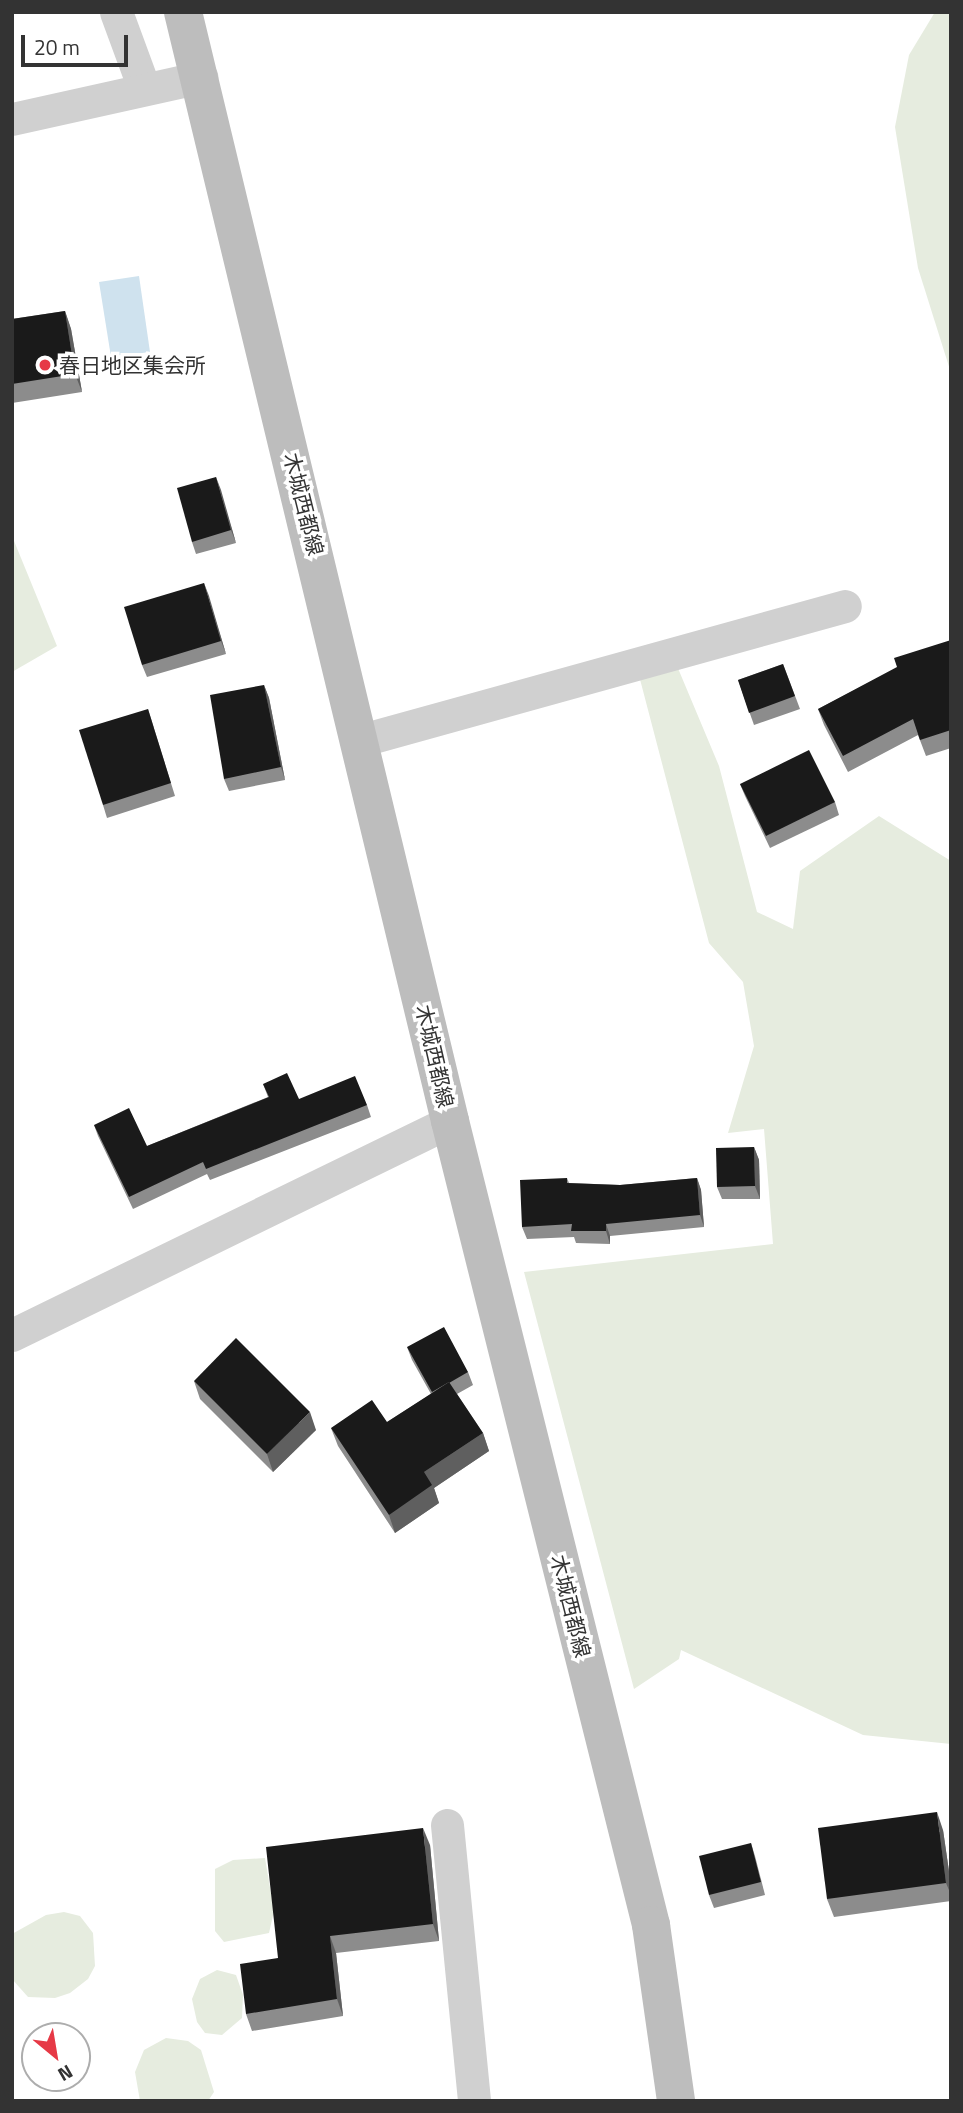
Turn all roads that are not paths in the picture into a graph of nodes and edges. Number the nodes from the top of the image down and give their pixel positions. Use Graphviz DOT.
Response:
graph roads {
  1 [pos="116,12"];
  2 [pos="183,12"];
  3 [pos="201,77"];
  4 [pos="144,88"];
  5 [pos="12,119"];
  6 [pos="845,606"];
  7 [pos="362,740"];
  8 [pos="450,1121"];
  9 [pos="12,1335"];
  10 [pos="447,1825"];
  11 [pos="474,2101"];
  12 [pos="676,2101"];
  1 -- 4 [label="street"];
  2 -- 3 [label="main road, 木城西都線"];
  3 -- 4 [label="street"];
  3 -- 7 [label="main road, 木城西都線"];
  4 -- 5 [label="street"];
  6 -- 7 [label="street"];
  7 -- 8 [label="main road, 木城西都線"];
  8 -- 9 [label="street"];
  8 -- 12 [label="main road, 木城西都線"];
  10 -- 11 [label="street"];
}
